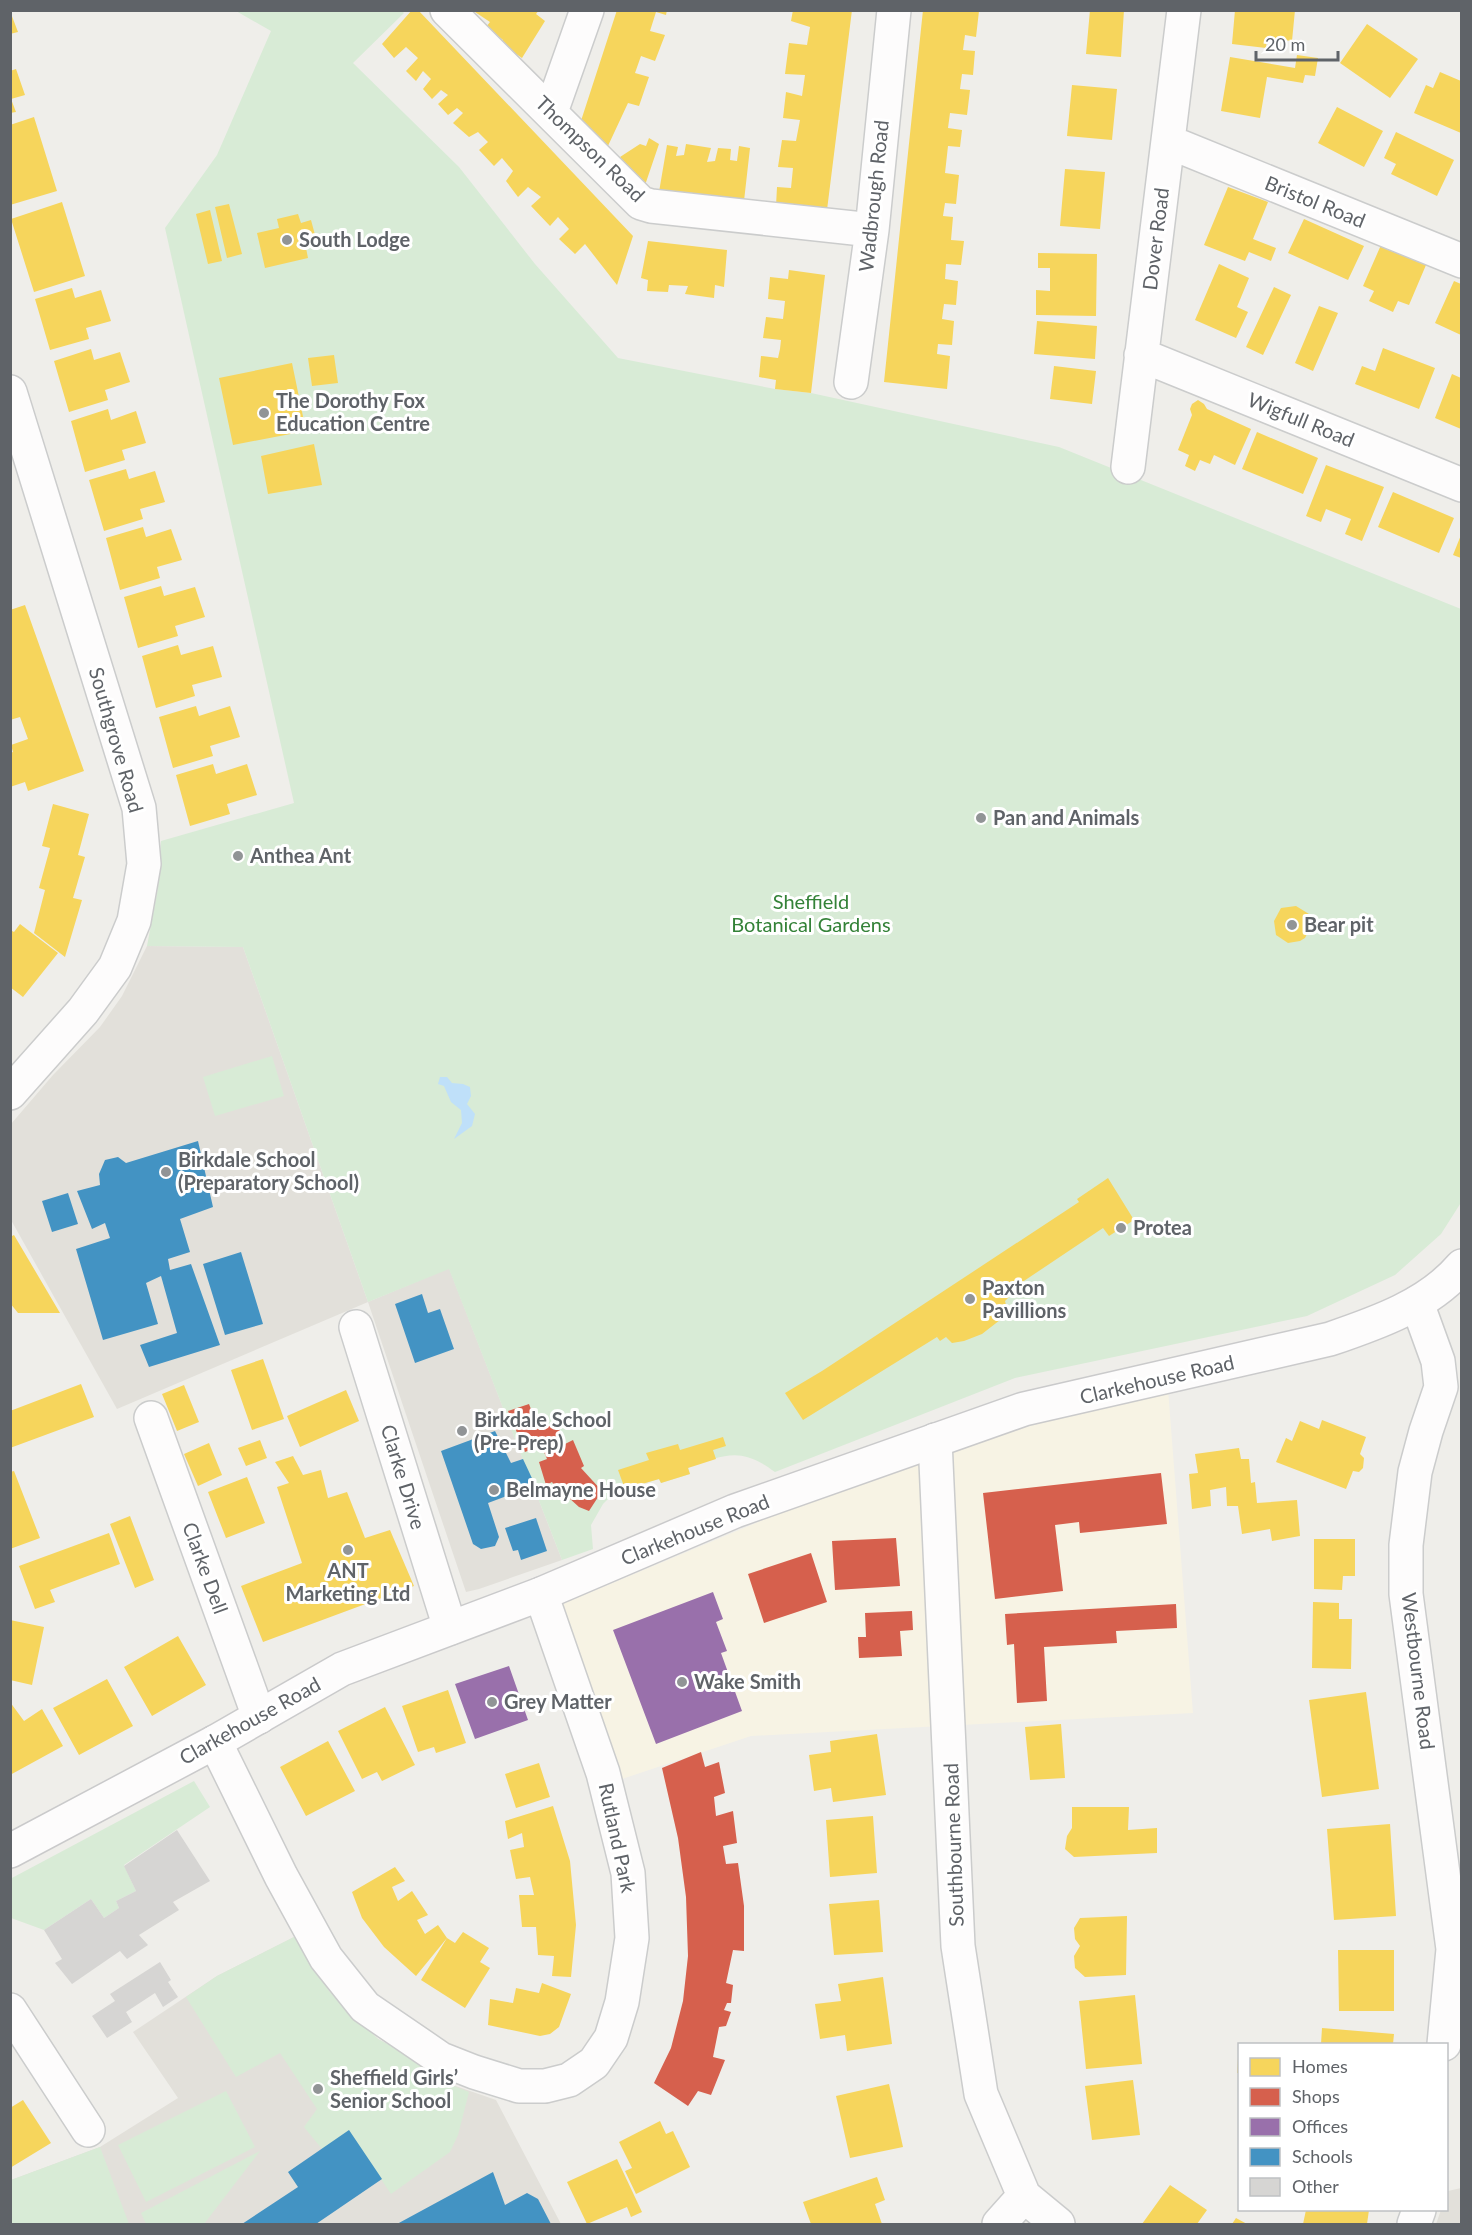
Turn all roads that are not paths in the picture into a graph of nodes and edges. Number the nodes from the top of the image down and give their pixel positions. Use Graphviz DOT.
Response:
graph roads {
  1 [pos="447,10"];
  2 [pos="587,10"];
  3 [pos="894,10"];
  4 [pos="1184,10"];
  5 [pos="551,112"];
  6 [pos="1169,142"];
  7 [pos="872,230"];
  8 [pos="1461,261"];
  9 [pos="1141,355"];
  10 [pos="851,382"];
  11 [pos="10,392"];
  12 [pos="1128,466"];
  13 [pos="22,471"];
  14 [pos="1461,485"];
  15 [pos="10,1093"];
  16 [pos="1461,1266"];
  17 [pos="1417,1303"];
  18 [pos="356,1327"];
  19 [pos="151,1418"];
  20 [pos="935,1440"];
  21 [pos="541,1594"];
  22 [pos="450,1628"];
  23 [pos="259,1717"];
  24 [pos="215,1742"];
  25 [pos="10,1851"];
  26 [pos="10,2010"];
  27 [pos="1444,2043"];
  28 [pos="88,2130"];
  29 [pos="1024,2196"];
  30 [pos="999,2224"];
  31 [pos="1058,2224"];
  1 -- 5 [label="street, Thompson Road"];
  2 -- 5 [label="street"];
  3 -- 7 [label="street, Wadbrough Road"];
  4 -- 6 [label="street, Dover Road"];
  5 -- 7 [label="street, Thompson Road"];
  6 -- 8 [label="street, Bristol Road"];
  6 -- 9 [label="street, Dover Road"];
  7 -- 10 [label="street, Wadbrough Road"];
  9 -- 12 [label="street, Dover Road"];
  9 -- 14 [label="street, Wigfull Road"];
  11 -- 13 [label="street, Southgrove Road"];
  13 -- 15 [label="street, Southgrove Road"];
  16 -- 17 [label="street, Clarkehouse Road"];
  17 -- 20 [label="street, Clarkehouse Road"];
  17 -- 27 [label="street, Westbourne Road"];
  18 -- 22 [label="street, Clarke Drive"];
  19 -- 23 [label="street, Clarke Dell"];
  20 -- 21 [label="street, Clarkehouse Road"];
  20 -- 29 [label="street, Southbourne Road"];
  21 -- 22 [label="street, Clarkehouse Road"];
  21 -- 24 [label="street, Rutland Park"];
  22 -- 23 [label="street, Clarkehouse Road"];
  23 -- 24 [label="street, Clarkehouse Road"];
  24 -- 25 [label="street, Clarkehouse Road"];
  26 -- 28 [label="street"];
  29 -- 30 [label="street"];
  29 -- 31 [label="street, Southbourne Road"];
}
